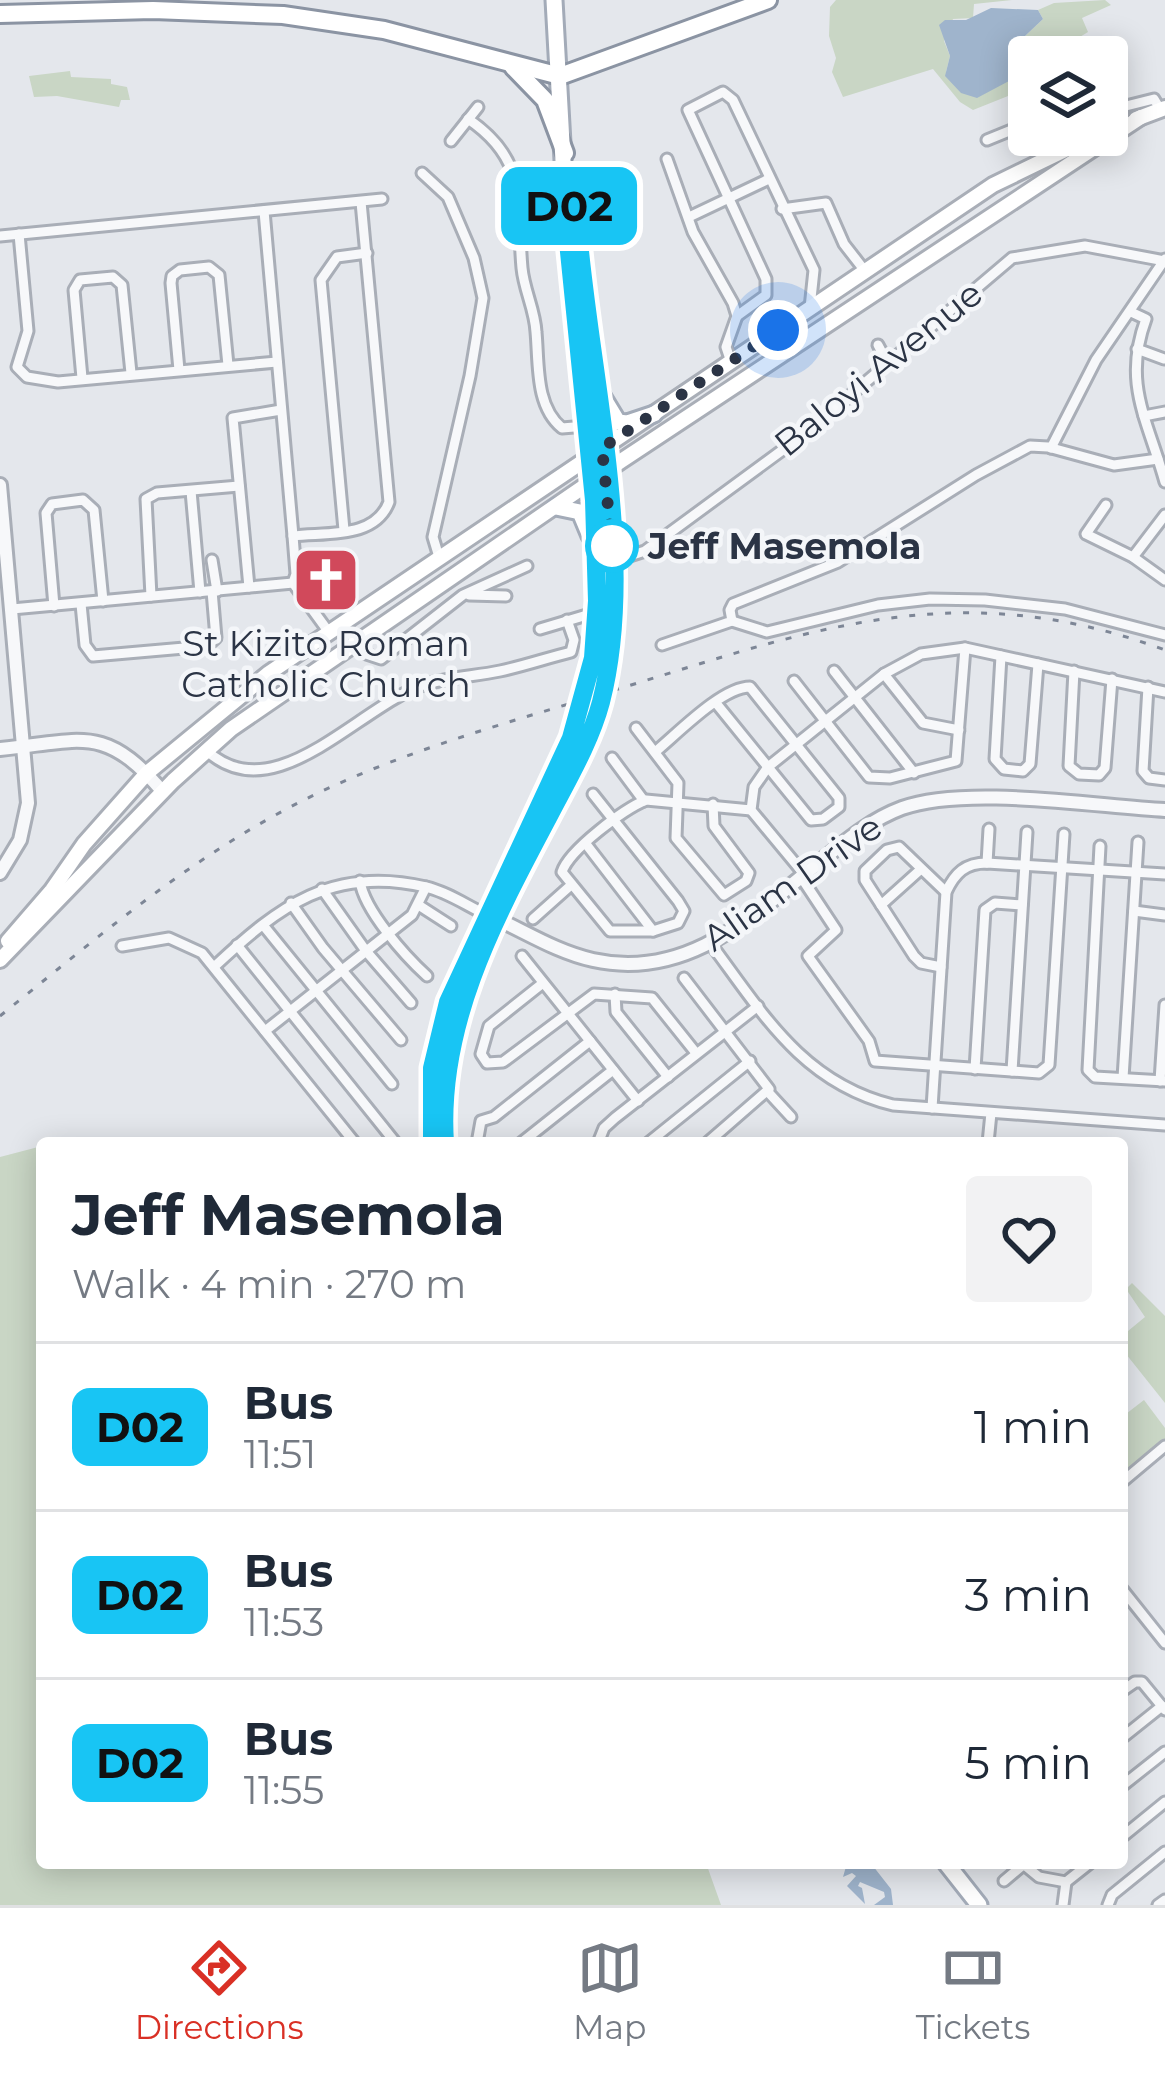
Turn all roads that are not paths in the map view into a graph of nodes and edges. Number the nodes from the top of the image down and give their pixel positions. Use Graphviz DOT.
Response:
graph roads {
  1 [pos="102,0"];
  2 [pos="768,0"];
  3 [pos="554,1"];
  4 [pos="0,11"];
  5 [pos="507,63"];
  6 [pos="560,76"];
  7 [pos="1128,105"];
  8 [pos="478,107"];
  9 [pos="1162,108"];
  10 [pos="1141,117"];
  11 [pos="468,119"];
  12 [pos="1128,122"];
  13 [pos="1008,132"];
  14 [pos="987,140"];
  15 [pos="451,141"];
  16 [pos="565,153"];
  17 [pos="1051,156"];
  18 [pos="667,159"];
  19 [pos="422,173"];
  20 [pos="769,179"];
  21 [pos="382,199"];
  22 [pos="728,200"];
  23 [pos="362,202"];
  24 [pos="568,204"];
  25 [pos="782,209"];
  26 [pos="263,212"];
  27 [pos="689,217"];
  28 [pos="19,235"];
  29 [pos="0,236"];
  30 [pos="367,253"];
  31 [pos="1165,260"];
  32 [pos="865,272"];
  33 [pos="810,308"];
  34 [pos="1131,312"];
  35 [pos="737,316"];
  36 [pos="878,345"];
  37 [pos="1137,349"];
  38 [pos="1164,358"];
  39 [pos="277,362"];
  40 [pos="731,362"];
  41 [pos="887,362"];
  42 [pos="228,365"];
  43 [pos="179,370"];
  44 [pos="131,374"];
  45 [pos="82,379"];
  46 [pos="596,386"];
  47 [pos="281,410"];
  48 [pos="1165,412"];
  49 [pos="654,414"];
  50 [pos="1144,416"];
  51 [pos="586,426"];
  52 [pos="1052,448"];
  53 [pos="595,453"];
  54 [pos="1158,459"];
  55 [pos="598,478"];
  56 [pos="1165,482"];
  57 [pos="0,485"];
  58 [pos="239,486"];
  59 [pos="191,491"];
  60 [pos="1106,505"];
  61 [pos="556,507"];
  62 [pos="1165,515"];
  63 [pos="344,530"];
  64 [pos="293,536"];
  65 [pos="440,556"];
  66 [pos="1133,557"];
  67 [pos="212,560"];
  68 [pos="614,561"];
  69 [pos="527,566"];
  70 [pos="597,568"];
  71 [pos="1165,580"];
  72 [pos="293,583"];
  73 [pos="249,587"];
  74 [pos="209,591"];
  75 [pos="464,595"];
  76 [pos="151,596"];
  77 [pos="506,596"];
  78 [pos="103,601"];
  79 [pos="81,604"];
  80 [pos="54,606"];
  81 [pos="13,609"];
  82 [pos="596,612"];
  83 [pos="567,620"];
  84 [pos="732,620"];
  85 [pos="334,626"];
  86 [pos="540,629"];
  87 [pos="1165,635"];
  88 [pos="357,641"];
  89 [pos="662,645"];
  90 [pos="964,648"];
  91 [pos="1001,656"];
  92 [pos="602,657"];
  93 [pos="288,659"];
  94 [pos="1038,664"];
  95 [pos="834,671"];
  96 [pos="1074,671"];
  97 [pos="884,674"];
  98 [pos="301,678"];
  99 [pos="1112,679"];
  100 [pos="794,681"];
  101 [pos="1148,687"];
  102 [pos="1165,692"];
  103 [pos="855,698"];
  104 [pos="716,703"];
  105 [pos="826,722"];
  106 [pos="636,728"];
  107 [pos="958,730"];
  108 [pos="797,744"];
  109 [pos="26,746"];
  110 [pos="0,748"];
  111 [pos="206,750"];
  112 [pos="655,752"];
  113 [pos="612,758"];
  114 [pos="768,767"];
  115 [pos="147,773"];
  116 [pos="914,773"];
  117 [pos="1165,780"];
  118 [pos="163,792"];
  119 [pos="593,794"];
  120 [pos="644,800"];
  121 [pos="677,801"];
  122 [pos="713,805"];
  123 [pos="751,810"];
  124 [pos="1165,810"];
  125 [pos="615,820"];
  126 [pos="989,829"];
  127 [pos="1027,832"];
  128 [pos="1064,834"];
  129 [pos="1138,842"];
  130 [pos="586,844"];
  131 [pos="1100,846"];
  132 [pos="987,863"];
  133 [pos="1025,865"];
  134 [pos="1062,868"];
  135 [pos="920,869"];
  136 [pos="1099,871"];
  137 [pos="1137,872"];
  138 [pos="0,873"];
  139 [pos="1165,874"];
  140 [pos="802,876"];
  141 [pos="360,881"];
  142 [pos="570,886"];
  143 [pos="426,887"];
  144 [pos="322,889"];
  145 [pos="946,892"];
  146 [pos="291,903"];
  147 [pos="881,905"];
  148 [pos="1022,905"];
  149 [pos="420,906"];
  150 [pos="1133,911"];
  151 [pos="1165,915"];
  152 [pos="492,917"];
  153 [pos="533,919"];
  154 [pos="263,925"];
  155 [pos="451,926"];
  156 [pos="653,931"];
  157 [pos="390,932"];
  158 [pos="711,944"];
  159 [pos="238,945"];
  160 [pos="122,946"];
  161 [pos="0,950"];
  162 [pos="366,951"];
  163 [pos="521,956"];
  164 [pos="0,960"];
  165 [pos="214,966"];
  166 [pos="941,967"];
  167 [pos="342,970"];
  168 [pos="427,976"];
  169 [pos="684,977"];
  170 [pos="543,983"];
  171 [pos="315,991"];
  172 [pos="615,994"];
  173 [pos="411,1003"];
  174 [pos="1165,1005"];
  175 [pos="758,1006"];
  176 [pos="291,1011"];
  177 [pos="566,1012"];
  178 [pos="725,1030"];
  179 [pos="266,1031"];
  180 [pos="401,1040"];
  181 [pos="590,1041"];
  182 [pos="696,1053"];
  183 [pos="750,1061"];
  184 [pos="935,1066"];
  185 [pos="975,1069"];
  186 [pos="613,1070"];
  187 [pos="1012,1072"];
  188 [pos="668,1077"];
  189 [pos="1123,1078"];
  190 [pos="1162,1081"];
  191 [pos="392,1084"];
  192 [pos="768,1092"];
  193 [pos="638,1101"];
  194 [pos="932,1108"];
  195 [pos="991,1113"];
  196 [pos="791,1117"];
  197 [pos="1165,1125"];
  198 [pos="351,1137"];
  199 [pos="391,1137"];
  200 [pos="432,1137"];
  201 [pos="445,1137"];
  202 [pos="477,1137"];
  203 [pos="529,1137"];
  204 [pos="601,1137"];
  205 [pos="655,1137"];
  206 [pos="713,1137"];
  207 [pos="989,1137"];
  208 [pos="1165,1446"];
  209 [pos="1128,1477"];
  210 [pos="1128,1597"];
  211 [pos="1165,1643"];
  212 [pos="1128,1687"];
  213 [pos="1163,1708"];
  214 [pos="1128,1734"];
  215 [pos="1165,1752"];
  216 [pos="1128,1781"];
  217 [pos="1165,1802"];
  218 [pos="1128,1832"];
  219 [pos="1165,1852"];
  220 [pos="951,1869"];
  221 [pos="1017,1869"];
  222 [pos="1030,1869"];
  223 [pos="1082,1869"];
  224 [pos="1004,1881"];
  225 [pos="1066,1882"];
  226 [pos="979,1905"];
  227 [pos="1063,1905"];
  228 [pos="1108,1905"];
  1 -- 4 [label="highway"];
  2 -- 6 [label="highway"];
  3 -- 6 [label="main road"];
  4 -- 5 [label="highway"];
  5 -- 6 [label="highway"];
  5 -- 16 [label="highway"];
  6 -- 16 [label="main road"];
  7 -- 9 [label="street"];
  8 -- 11 [label="street"];
  9 -- 10 [label="main road"];
  10 -- 12 [label="main road"];
  10 -- 55 [label="main road"];
  11 -- 15 [label="street"];
  11 -- 51 [label="street"];
  13 -- 14 [label="street"];
  16 -- 24 [label="main road"];
  17 -- 32 [label="main road"];
  18 -- 27 [label="street"];
  19 -- 65 [label="street"];
  20 -- 22 [label="street"];
  20 -- 22 [label="street"];
  20 -- 25 [label="street"];
  21 -- 23 [label="street"];
  22 -- 27 [label="street"];
  22 -- 35 [label="street"];
  23 -- 26 [label="street"];
  23 -- 30 [label="street"];
  24 -- 46 [label="main road"];
  24 -- 51 [label="main road"];
  25 -- 32 [label="street"];
  25 -- 33 [label="street"];
  26 -- 28 [label="street"];
  26 -- 39 [label="street"];
  27 -- 35 [label="street"];
  28 -- 29 [label="street"];
  28 -- 45 [label="street"];
  30 -- 63 [label="street"];
  30 -- 63 [label="street"];
  31 -- 34 [label="street"];
  31 -- 41 [label="street, Baloyi Avenue"];
  32 -- 33 [label="main road"];
  33 -- 40 [label="main road"];
  34 -- 37 [label="street"];
  34 -- 52 [label="street"];
  35 -- 40 [label="street"];
  36 -- 41 [label="street"];
  37 -- 38 [label="street"];
  37 -- 50 [label="street"];
  39 -- 42 [label="street"];
  39 -- 47 [label="street"];
  40 -- 49 [label="main road"];
  41 -- 68 [label="street, Baloyi Avenue"];
  42 -- 43 [label="street"];
  42 -- 43 [label="street"];
  43 -- 44 [label="street"];
  44 -- 45 [label="street"];
  44 -- 45 [label="street"];
  46 -- 49 [label="main road"];
  46 -- 53 [label="main road"];
  47 -- 58 [label="street"];
  47 -- 64 [label="street"];
  48 -- 50 [label="street"];
  49 -- 53 [label="main road"];
  50 -- 54 [label="street"];
  51 -- 53 [label="main road"];
  52 -- 54 [label="street"];
  52 -- 84 [label="street"];
  53 -- 55 [label="main road"];
  53 -- 65 [label="main road"];
  54 -- 56 [label="street"];
  55 -- 61 [label="main road"];
  55 -- 68 [label="main road"];
  55 -- 70 [label="main road"];
  57 -- 81 [label="street"];
  58 -- 59 [label="street"];
  58 -- 73 [label="street"];
  59 -- 74 [label="street"];
  59 -- 76 [label="street"];
  60 -- 66 [label="street"];
  61 -- 70 [label="main road"];
  61 -- 88 [label="main road"];
  62 -- 66 [label="street"];
  63 -- 64 [label="street"];
  64 -- 72 [label="street"];
  65 -- 85 [label="main road"];
  66 -- 71 [label="street"];
  67 -- 74 [label="street"];
  68 -- 92 [label="main road"];
  69 -- 75 [label="street"];
  70 -- 82 [label="main road"];
  72 -- 73 [label="street"];
  72 -- 85 [label="street"];
  73 -- 74 [label="street"];
  74 -- 76 [label="street"];
  74 -- 79 [label="street"];
  75 -- 77 [label="street"];
  75 -- 88 [label="street"];
  76 -- 78 [label="street"];
  78 -- 79 [label="street"];
  78 -- 80 [label="street"];
  79 -- 80 [label="street"];
  80 -- 81 [label="street"];
  81 -- 109 [label="street"];
  82 -- 83 [label="street"];
  82 -- 92 [label="main road"];
  83 -- 86 [label="street"];
  83 -- 111 [label="street"];
  84 -- 87 [label="street"];
  84 -- 89 [label="street"];
  85 -- 88 [label="street"];
  85 -- 93 [label="main road"];
  88 -- 98 [label="main road"];
  90 -- 91 [label="street"];
  90 -- 97 [label="street"];
  90 -- 107 [label="street"];
  91 -- 94 [label="street"];
  91 -- 94 [label="street"];
  92 -- 152 [label="main road, bridge"];
  92 -- 152 [label="main road, bridge"];
  93 -- 98 [label="main road"];
  93 -- 115 [label="main road"];
  94 -- 96 [label="street"];
  95 -- 103 [label="street"];
  96 -- 99 [label="street"];
  96 -- 99 [label="street"];
  97 -- 103 [label="street"];
  97 -- 107 [label="street"];
  98 -- 111 [label="main road"];
  99 -- 101 [label="street"];
  100 -- 105 [label="street"];
  101 -- 102 [label="street"];
  101 -- 117 [label="street"];
  103 -- 105 [label="street"];
  103 -- 116 [label="street"];
  104 -- 108 [label="street"];
  104 -- 112 [label="street"];
  104 -- 114 [label="street"];
  105 -- 108 [label="street"];
  105 -- 116 [label="street"];
  106 -- 112 [label="street"];
  107 -- 116 [label="street"];
  108 -- 114 [label="street"];
  108 -- 114 [label="street"];
  109 -- 110 [label="street"];
  109 -- 115 [label="street"];
  109 -- 138 [label="street"];
  111 -- 118 [label="main road"];
  112 -- 121 [label="street"];
  113 -- 120 [label="street"];
  114 -- 123 [label="street"];
  115 -- 118 [label="street"];
  115 -- 161 [label="main road"];
  118 -- 164 [label="main road"];
  119 -- 125 [label="street"];
  120 -- 121 [label="street"];
  120 -- 125 [label="street"];
  121 -- 122 [label="street"];
  121 -- 122 [label="street"];
  122 -- 123 [label="street"];
  123 -- 140 [label="street"];
  124 -- 140 [label="street, Aliam Drive"];
  125 -- 130 [label="street"];
  125 -- 156 [label="street"];
  126 -- 132 [label="street"];
  127 -- 133 [label="street"];
  128 -- 134 [label="street"];
  129 -- 137 [label="street"];
  130 -- 142 [label="street"];
  130 -- 156 [label="street"];
  131 -- 136 [label="street"];
  132 -- 133 [label="street"];
  132 -- 145 [label="street"];
  133 -- 134 [label="street"];
  133 -- 148 [label="street"];
  134 -- 136 [label="street"];
  134 -- 187 [label="street"];
  135 -- 145 [label="street"];
  135 -- 147 [label="street"];
  135 -- 147 [label="street"];
  136 -- 137 [label="street"];
  136 -- 189 [label="street"];
  137 -- 139 [label="street"];
  137 -- 150 [label="street"];
  140 -- 158 [label="street, Aliam Drive"];
  140 -- 184 [label="street"];
  141 -- 143 [label="street"];
  141 -- 144 [label="street"];
  141 -- 157 [label="street"];
  142 -- 153 [label="street"];
  142 -- 156 [label="street"];
  143 -- 149 [label="street"];
  143 -- 152 [label="street"];
  144 -- 146 [label="street"];
  144 -- 162 [label="street"];
  145 -- 166 [label="street"];
  146 -- 154 [label="street"];
  146 -- 167 [label="street"];
  147 -- 166 [label="street"];
  148 -- 185 [label="street"];
  148 -- 187 [label="street"];
  149 -- 155 [label="street"];
  149 -- 157 [label="street"];
  150 -- 151 [label="street"];
  150 -- 189 [label="street"];
  152 -- 158 [label="street, Aliam Drive"];
  152 -- 200 [label="main road"];
  152 -- 201 [label="main road"];
  154 -- 159 [label="street"];
  154 -- 171 [label="street"];
  157 -- 162 [label="street"];
  157 -- 168 [label="street"];
  158 -- 175 [label="street"];
  159 -- 165 [label="street"];
  159 -- 176 [label="street"];
  160 -- 165 [label="street"];
  162 -- 167 [label="street"];
  162 -- 173 [label="street"];
  163 -- 170 [label="street"];
  165 -- 179 [label="street"];
  166 -- 184 [label="street"];
  167 -- 171 [label="street"];
  167 -- 180 [label="street"];
  169 -- 178 [label="street"];
  170 -- 177 [label="street"];
  170 -- 177 [label="street"];
  171 -- 176 [label="street"];
  171 -- 191 [label="street"];
  172 -- 177 [label="street"];
  172 -- 182 [label="street"];
  172 -- 188 [label="street"];
  174 -- 190 [label="street"];
  175 -- 178 [label="street"];
  175 -- 194 [label="street"];
  176 -- 179 [label="street"];
  176 -- 199 [label="street"];
  177 -- 181 [label="street"];
  178 -- 182 [label="street"];
  178 -- 183 [label="street"];
  179 -- 198 [label="street"];
  181 -- 186 [label="street"];
  181 -- 202 [label="street"];
  182 -- 188 [label="street"];
  183 -- 192 [label="street"];
  183 -- 205 [label="street"];
  184 -- 185 [label="street"];
  184 -- 194 [label="street"];
  185 -- 187 [label="street"];
  186 -- 193 [label="street"];
  186 -- 203 [label="street"];
  188 -- 193 [label="street"];
  189 -- 190 [label="street"];
  192 -- 196 [label="street"];
  192 -- 206 [label="street"];
  193 -- 204 [label="street"];
  194 -- 195 [label="street"];
  195 -- 197 [label="street"];
  195 -- 207 [label="street"];
  208 -- 209 [label="street"];
  210 -- 211 [label="street"];
  212 -- 213 [label="street"];
  213 -- 214 [label="street"];
  215 -- 216 [label="street"];
  217 -- 218 [label="street"];
  219 -- 228 [label="street"];
  220 -- 226 [label="main road"];
  221 -- 224 [label="street"];
  222 -- 225 [label="street"];
  223 -- 225 [label="street"];
  225 -- 227 [label="street"];
}
